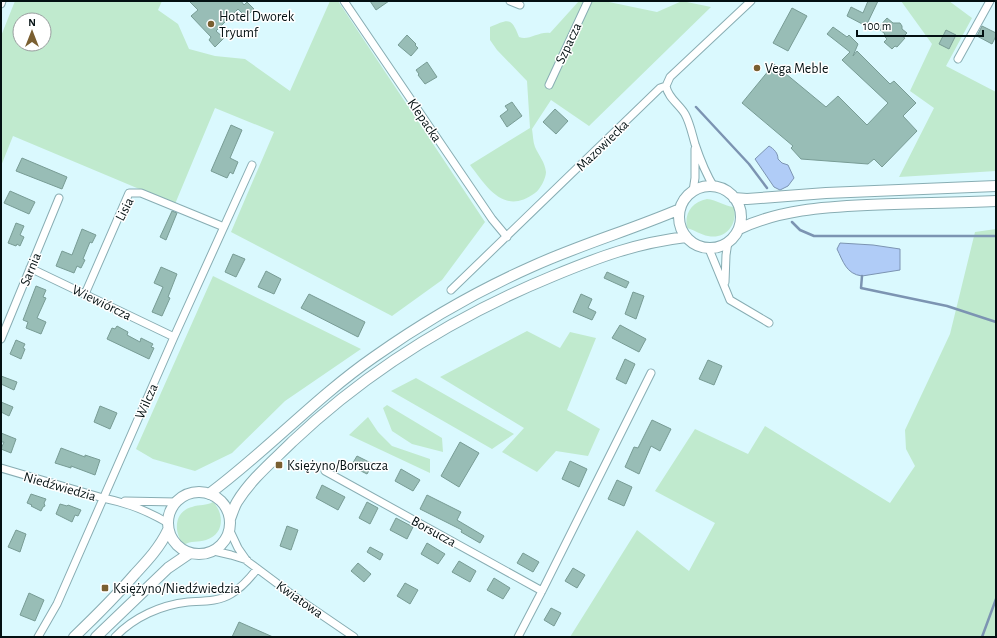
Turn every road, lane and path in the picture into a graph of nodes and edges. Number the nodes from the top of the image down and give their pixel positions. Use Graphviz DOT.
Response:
graph roads {
  1 [pos="2,1"];
  2 [pos="344,1"];
  3 [pos="510,1"];
  4 [pos="588,1"];
  5 [pos="751,1"];
  6 [pos="990,1"];
  7 [pos="1,4"];
  8 [pos="520,5"];
  9 [pos="958,59"];
  10 [pos="549,85"];
  11 [pos="666,86"];
  12 [pos="695,143"];
  13 [pos="252,165"];
  14 [pos="996,186"];
  15 [pos="714,187"];
  16 [pos="693,191"];
  17 [pos="59,198"];
  18 [pos="734,198"];
  19 [pos="996,201"];
  20 [pos="680,209"];
  21 [pos="224,228"];
  22 [pos="739,229"];
  23 [pos="507,237"];
  24 [pos="686,238"];
  25 [pos="728,242"];
  26 [pos="709,249"];
  27 [pos="30,268"];
  28 [pos="725,287"];
  29 [pos="451,290"];
  30 [pos="85,294"];
  31 [pos="769,323"];
  32 [pos="174,337"];
  33 [pos="1,339"];
  34 [pos="651,373"];
  35 [pos="1,468"];
  36 [pos="325,471"];
  37 [pos="209,494"];
  38 [pos="103,498"];
  39 [pos="119,501"];
  40 [pos="176,502"];
  41 [pos="230,519"];
  42 [pos="168,526"];
  43 [pos="230,531"];
  44 [pos="214,551"];
  45 [pos="190,553"];
  46 [pos="247,561"];
  47 [pos="257,569"];
  48 [pos="542,591"];
  49 [pos="38,637"];
  50 [pos="74,637"];
  51 [pos="96,637"];
  52 [pos="114,637"];
  53 [pos="354,637"];
  54 [pos="518,637"];
  1 -- 7 [label="street"];
  2 -- 23 [label="street, Klepacka"];
  3 -- 8 [label="street"];
  4 -- 10 [label="street, Szpacza"];
  5 -- 11 [label="street, Mazowiecka"];
  6 -- 9 [label="street"];
  11 -- 12 [label="street"];
  11 -- 23 [label="street, Mazowiecka"];
  12 -- 15 [label="street"];
  12 -- 16 [label="street"];
  13 -- 21 [label="street, Wilcza"];
  14 -- 18 [label="main road"];
  15 -- 16 [label="main road"];
  15 -- 18 [label="main road"];
  16 -- 20 [label="main road"];
  17 -- 27 [label="street, Sarnia"];
  18 -- 22 [label="main road"];
  19 -- 22 [label="main road"];
  20 -- 24 [label="main road"];
  20 -- 37 [label="main road"];
  21 -- 30 [label="street, Lisia"];
  21 -- 32 [label="street, Wilcza"];
  22 -- 25 [label="main road"];
  23 -- 29 [label="street, Mazowiecka"];
  24 -- 26 [label="main road"];
  24 -- 41 [label="main road"];
  25 -- 26 [label="main road"];
  25 -- 28 [label="street"];
  26 -- 28 [label="street"];
  27 -- 30 [label="street, Wiewiórcza"];
  27 -- 33 [label="street, Sarnia"];
  28 -- 31 [label="street"];
  30 -- 32 [label="street, Wiewiórcza"];
  32 -- 38 [label="street, Wilcza"];
  34 -- 48 [label="street"];
  35 -- 38 [label="street, Niedźwiedzia"];
  36 -- 48 [label="street, Borsucza"];
  37 -- 40 [label="main road"];
  37 -- 41 [label="main road"];
  38 -- 39 [label="street, Niedźwiedzia"];
  38 -- 49 [label="street, Wilcza"];
  39 -- 40 [label="street, Niedźwiedzia"];
  39 -- 42 [label="street, Niedźwiedzia"];
  40 -- 42 [label="main road"];
  41 -- 43 [label="main road"];
  42 -- 45 [label="main road"];
  42 -- 50 [label="main road"];
  43 -- 44 [label="main road"];
  43 -- 46 [label="street, Kwiatowa"];
  44 -- 45 [label="main road"];
  44 -- 46 [label="street, Kwiatowa"];
  45 -- 51 [label="main road"];
  46 -- 47 [label="street, Kwiatowa"];
  47 -- 52 [label="street"];
  47 -- 53 [label="street, Kwiatowa"];
  48 -- 54 [label="street"];
}
